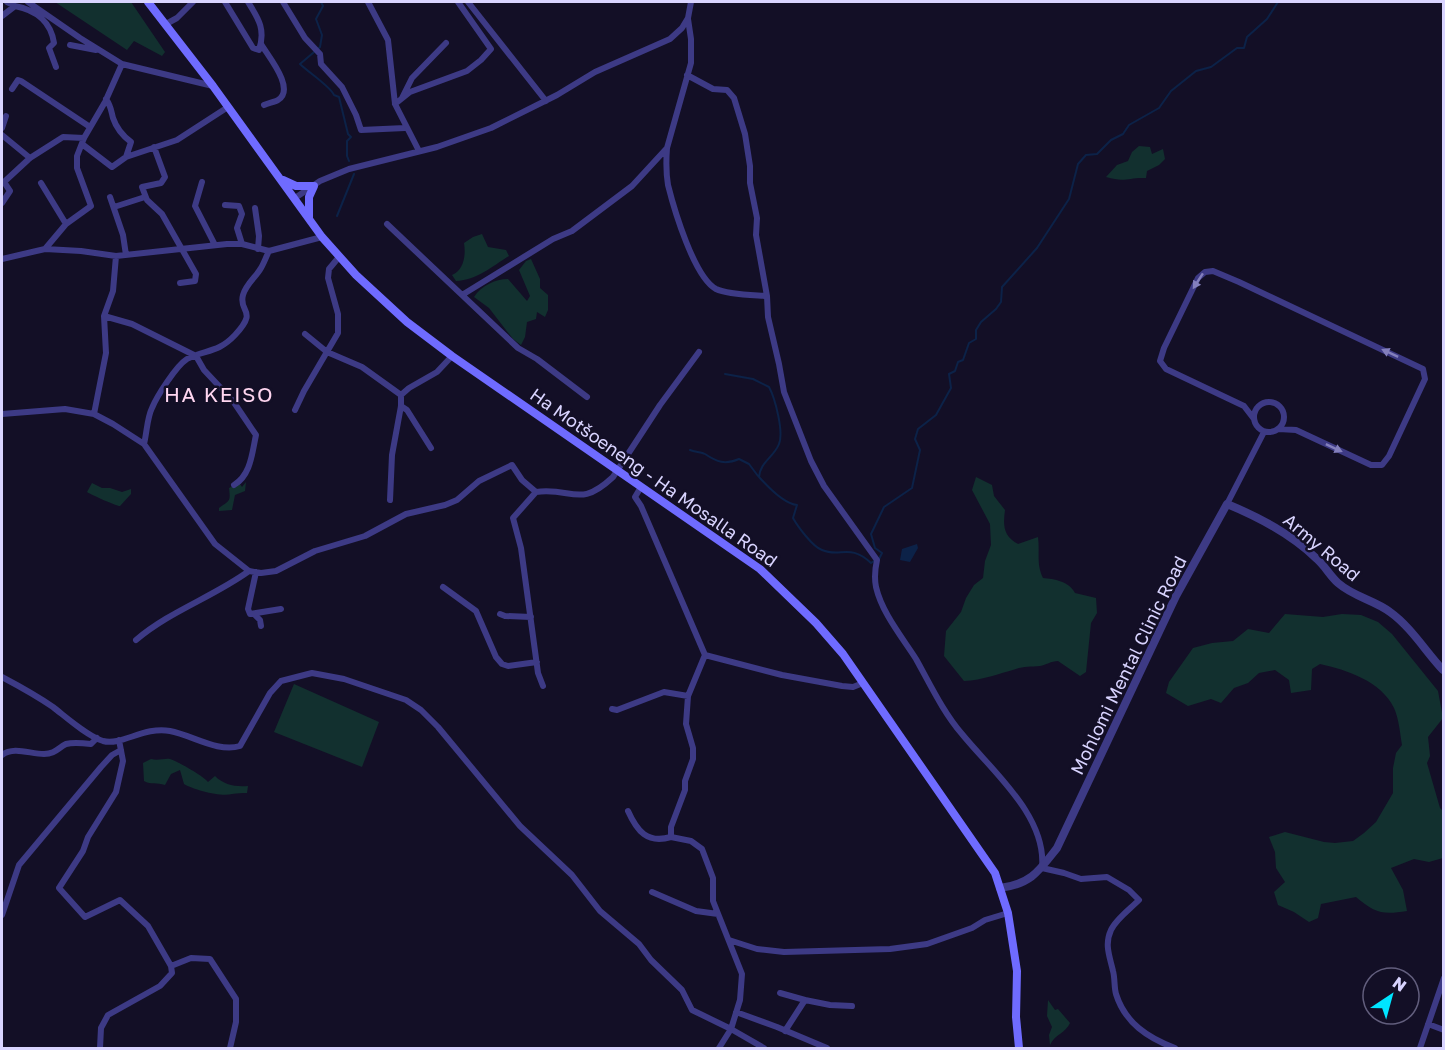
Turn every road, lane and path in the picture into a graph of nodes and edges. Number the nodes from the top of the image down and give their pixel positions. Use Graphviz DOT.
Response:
graph roads {
  1 [pos="7,2"];
  2 [pos="28,2"];
  3 [pos="148,2"];
  4 [pos="193,2"];
  5 [pos="225,2"];
  6 [pos="248,2"];
  7 [pos="282,2"];
  8 [pos="368,2"];
  9 [pos="458,2"];
  10 [pos="468,2"];
  11 [pos="691,2"];
  12 [pos="15,6"];
  13 [pos="2,16"];
  14 [pos="687,18"];
  15 [pos="165,24"];
  16 [pos="446,43"];
  17 [pos="261,44"];
  18 [pos="70,45"];
  19 [pos="100,51"];
  20 [pos="122,64"];
  21 [pos="56,67"];
  22 [pos="687,75"];
  23 [pos="213,86"];
  24 [pos="12,89"];
  25 [pos="106,99"];
  26 [pos="401,99"];
  27 [pos="546,100"];
  28 [pos="395,104"];
  29 [pos="264,105"];
  30 [pos="228,107"];
  31 [pos="6,116"];
  32 [pos="90,127"];
  33 [pos="2,128"];
  34 [pos="405,128"];
  35 [pos="2,135"];
  36 [pos="83,141"];
  37 [pos="154,147"];
  38 [pos="667,148"];
  39 [pos="419,151"];
  40 [pos="126,157"];
  41 [pos="30,158"];
  42 [pos="280,178"];
  43 [pos="3,182"];
  44 [pos="202,182"];
  45 [pos="41,183"];
  46 [pos="314,186"];
  47 [pos="110,197"];
  48 [pos="145,197"];
  49 [pos="295,198"];
  50 [pos="2,203"];
  51 [pos="225,205"];
  52 [pos="114,207"];
  53 [pos="255,208"];
  54 [pos="309,219"];
  55 [pos="66,224"];
  56 [pos="387,224"];
  57 [pos="322,237"];
  58 [pos="215,244"];
  59 [pos="242,244"];
  60 [pos="45,249"];
  61 [pos="182,249"];
  62 [pos="258,249"];
  63 [pos="269,251"];
  64 [pos="126,255"];
  65 [pos="116,256"];
  66 [pos="339,257"];
  67 [pos="2,260"];
  68 [pos="180,283"];
  69 [pos="462,295"];
  70 [pos="766,296"];
  71 [pos="104,316"];
  72 [pos="305,334"];
  73 [pos="327,352"];
  74 [pos="699,352"];
  75 [pos="196,356"];
  76 [pos="452,356"];
  77 [pos="401,395"];
  78 [pos="587,397"];
  79 [pos="401,406"];
  80 [pos="295,410"];
  81 [pos="2,414"];
  82 [pos="94,414"];
  83 [pos="1254,419"];
  84 [pos="1279,429"];
  85 [pos="1264,432"];
  86 [pos="144,444"];
  87 [pos="431,448"];
  88 [pos="617,471"];
  89 [pos="234,484"];
  90 [pos="641,487"];
  91 [pos="536,492"];
  92 [pos="390,500"];
  93 [pos="1227,504"];
  94 [pos="253,572"];
  95 [pos="443,587"];
  96 [pos="281,609"];
  97 [pos="254,614"];
  98 [pos="500,614"];
  99 [pos="531,617"];
  100 [pos="261,626"];
  101 [pos="136,640"];
  102 [pos="705,655"];
  103 [pos="537,662"];
  104 [pos="1443,670"];
  105 [pos="2,676"];
  106 [pos="862,683"];
  107 [pos="543,686"];
  108 [pos="688,696"];
  109 [pos="612,709"];
  110 [pos="97,738"];
  111 [pos="119,740"];
  112 [pos="121,750"];
  113 [pos="2,755"];
  114 [pos="628,811"];
  115 [pos="671,837"];
  116 [pos="1042,868"];
  117 [pos="1000,888"];
  118 [pos="652,892"];
  119 [pos="1008,913"];
  120 [pos="2,915"];
  121 [pos="718,915"];
  122 [pos="729,940"];
  123 [pos="171,966"];
  124 [pos="1443,979"];
  125 [pos="780,993"];
  126 [pos="805,1000"];
  127 [pos="852,1006"];
  128 [pos="736,1012"];
  129 [pos="1428,1024"];
  130 [pos="732,1029"];
  131 [pos="1443,1030"];
  132 [pos="785,1031"];
  133 [pos="100,1048"];
  134 [pos="230,1048"];
  135 [pos="719,1048"];
  136 [pos="764,1048"];
  137 [pos="827,1048"];
  138 [pos="1019,1048"];
  139 [pos="1175,1048"];
  140 [pos="1420,1048"];
  1 -- 12 [label="street"];
  2 -- 19 [label="street"];
  3 -- 15 [label="main road, Ha Motšoeneng - Ha Mosalla Road"];
  4 -- 15 [label="street"];
  5 -- 17 [label="street"];
  6 -- 17 [label="street"];
  7 -- 34 [label="street"];
  8 -- 28 [label="street"];
  9 -- 26 [label="street"];
  10 -- 27 [label="street"];
  11 -- 14 [label="street"];
  12 -- 13 [label="street"];
  12 -- 21 [label="street"];
  14 -- 22 [label="street"];
  14 -- 27 [label="street"];
  15 -- 23 [label="main road, Ha Motšoeneng - Ha Mosalla Road"];
  16 -- 26 [label="street"];
  17 -- 29 [label="street"];
  18 -- 19 [label="street"];
  19 -- 20 [label="street"];
  20 -- 23 [label="street"];
  20 -- 25 [label="street"];
  22 -- 38 [label="street"];
  22 -- 70 [label="street"];
  23 -- 30 [label="main road, Ha Motšoeneng - Ha Mosalla Road"];
  24 -- 32 [label="street"];
  25 -- 32 [label="street"];
  25 -- 40 [label="street"];
  26 -- 28 [label="street"];
  27 -- 39 [label="street"];
  28 -- 34 [label="street"];
  30 -- 37 [label="street"];
  30 -- 42 [label="main road, Ha Motšoeneng - Ha Mosalla Road"];
  31 -- 33 [label="street"];
  32 -- 36 [label="street"];
  34 -- 39 [label="street"];
  35 -- 41 [label="street"];
  36 -- 40 [label="street"];
  36 -- 41 [label="street"];
  36 -- 55 [label="street"];
  37 -- 40 [label="street"];
  37 -- 48 [label="street"];
  38 -- 69 [label="street"];
  38 -- 70 [label="street"];
  39 -- 46 [label="street"];
  41 -- 43 [label="street"];
  42 -- 46 [label="main road"];
  42 -- 49 [label="main road, Ha Motšoeneng - Ha Mosalla Road"];
  43 -- 50 [label="street"];
  44 -- 58 [label="street"];
  45 -- 55 [label="street"];
  46 -- 49 [label="street"];
  46 -- 54 [label="main road"];
  47 -- 52 [label="street"];
  48 -- 52 [label="street"];
  48 -- 61 [label="street"];
  49 -- 54 [label="main road, Ha Motšoeneng - Ha Mosalla Road"];
  51 -- 59 [label="street"];
  52 -- 64 [label="street"];
  53 -- 62 [label="street"];
  54 -- 57 [label="main road, Ha Motšoeneng - Ha Mosalla Road"];
  55 -- 60 [label="street"];
  56 -- 69 [label="street"];
  57 -- 63 [label="street"];
  57 -- 66 [label="main road, Ha Motšoeneng - Ha Mosalla Road"];
  58 -- 59 [label="street"];
  58 -- 61 [label="street"];
  59 -- 62 [label="street"];
  60 -- 65 [label="street"];
  60 -- 67 [label="street"];
  61 -- 64 [label="street"];
  61 -- 68 [label="street"];
  62 -- 63 [label="street"];
  63 -- 75 [label="street"];
  64 -- 65 [label="street"];
  65 -- 71 [label="street"];
  66 -- 73 [label="street"];
  66 -- 76 [label="main road, Ha Motšoeneng - Ha Mosalla Road"];
  69 -- 78 [label="street"];
  70 -- 116 [label="street"];
  71 -- 75 [label="street"];
  71 -- 82 [label="street"];
  72 -- 73 [label="street"];
  73 -- 77 [label="street"];
  73 -- 80 [label="street"];
  74 -- 88 [label="street"];
  75 -- 86 [label="street"];
  75 -- 89 [label="street"];
  76 -- 77 [label="street"];
  76 -- 88 [label="main road, Ha Motšoeneng - Ha Mosalla Road"];
  77 -- 79 [label="street"];
  79 -- 87 [label="street"];
  79 -- 92 [label="street"];
  81 -- 82 [label="street"];
  82 -- 86 [label="street"];
  83 -- 84 [label="street"];
  84 -- 83 [label="street, one-way"];
  83 -- 85 [label="street"];
  84 -- 85 [label="street"];
  85 -- 93 [label="street, Mohlomi Mental Clinic Road"];
  86 -- 94 [label="street"];
  88 -- 90 [label="main road, Ha Motšoeneng - Ha Mosalla Road"];
  88 -- 91 [label="street"];
  90 -- 102 [label="street"];
  90 -- 106 [label="main road, Ha Motšoeneng - Ha Mosalla Road"];
  91 -- 94 [label="street"];
  91 -- 99 [label="street"];
  93 -- 104 [label="street, Army Road"];
  93 -- 116 [label="street, Mohlomi Mental Clinic Road"];
  94 -- 97 [label="street"];
  94 -- 101 [label="street"];
  95 -- 103 [label="street"];
  96 -- 97 [label="street"];
  97 -- 100 [label="street"];
  98 -- 99 [label="street"];
  99 -- 103 [label="street"];
  102 -- 106 [label="street"];
  102 -- 108 [label="street"];
  103 -- 107 [label="street"];
  105 -- 110 [label="street"];
  106 -- 117 [label="main road, Ha Motšoeneng - Ha Mosalla Road"];
  108 -- 109 [label="street"];
  108 -- 115 [label="street"];
  110 -- 111 [label="street"];
  110 -- 113 [label="street"];
  111 -- 112 [label="street"];
  111 -- 130 [label="street"];
  112 -- 120 [label="street"];
  112 -- 123 [label="street"];
  114 -- 115 [label="street"];
  115 -- 121 [label="street"];
  116 -- 117 [label="street, Mohlomi Mental Clinic Road"];
  116 -- 139 [label="street"];
  117 -- 119 [label="main road, Ha Motšoeneng - Ha Mosalla Road"];
  118 -- 121 [label="street"];
  119 -- 122 [label="street"];
  119 -- 138 [label="main road, Ha Motšoeneng - Ha Mosalla Road"];
  121 -- 122 [label="street"];
  122 -- 128 [label="street"];
  123 -- 133 [label="street"];
  123 -- 134 [label="street"];
  124 -- 129 [label="street"];
  125 -- 126 [label="street"];
  126 -- 127 [label="street"];
  126 -- 132 [label="street"];
  128 -- 130 [label="street"];
  128 -- 132 [label="street"];
  129 -- 131 [label="street"];
  129 -- 140 [label="street"];
  130 -- 135 [label="street"];
  130 -- 136 [label="street"];
  132 -- 137 [label="street"];
}
